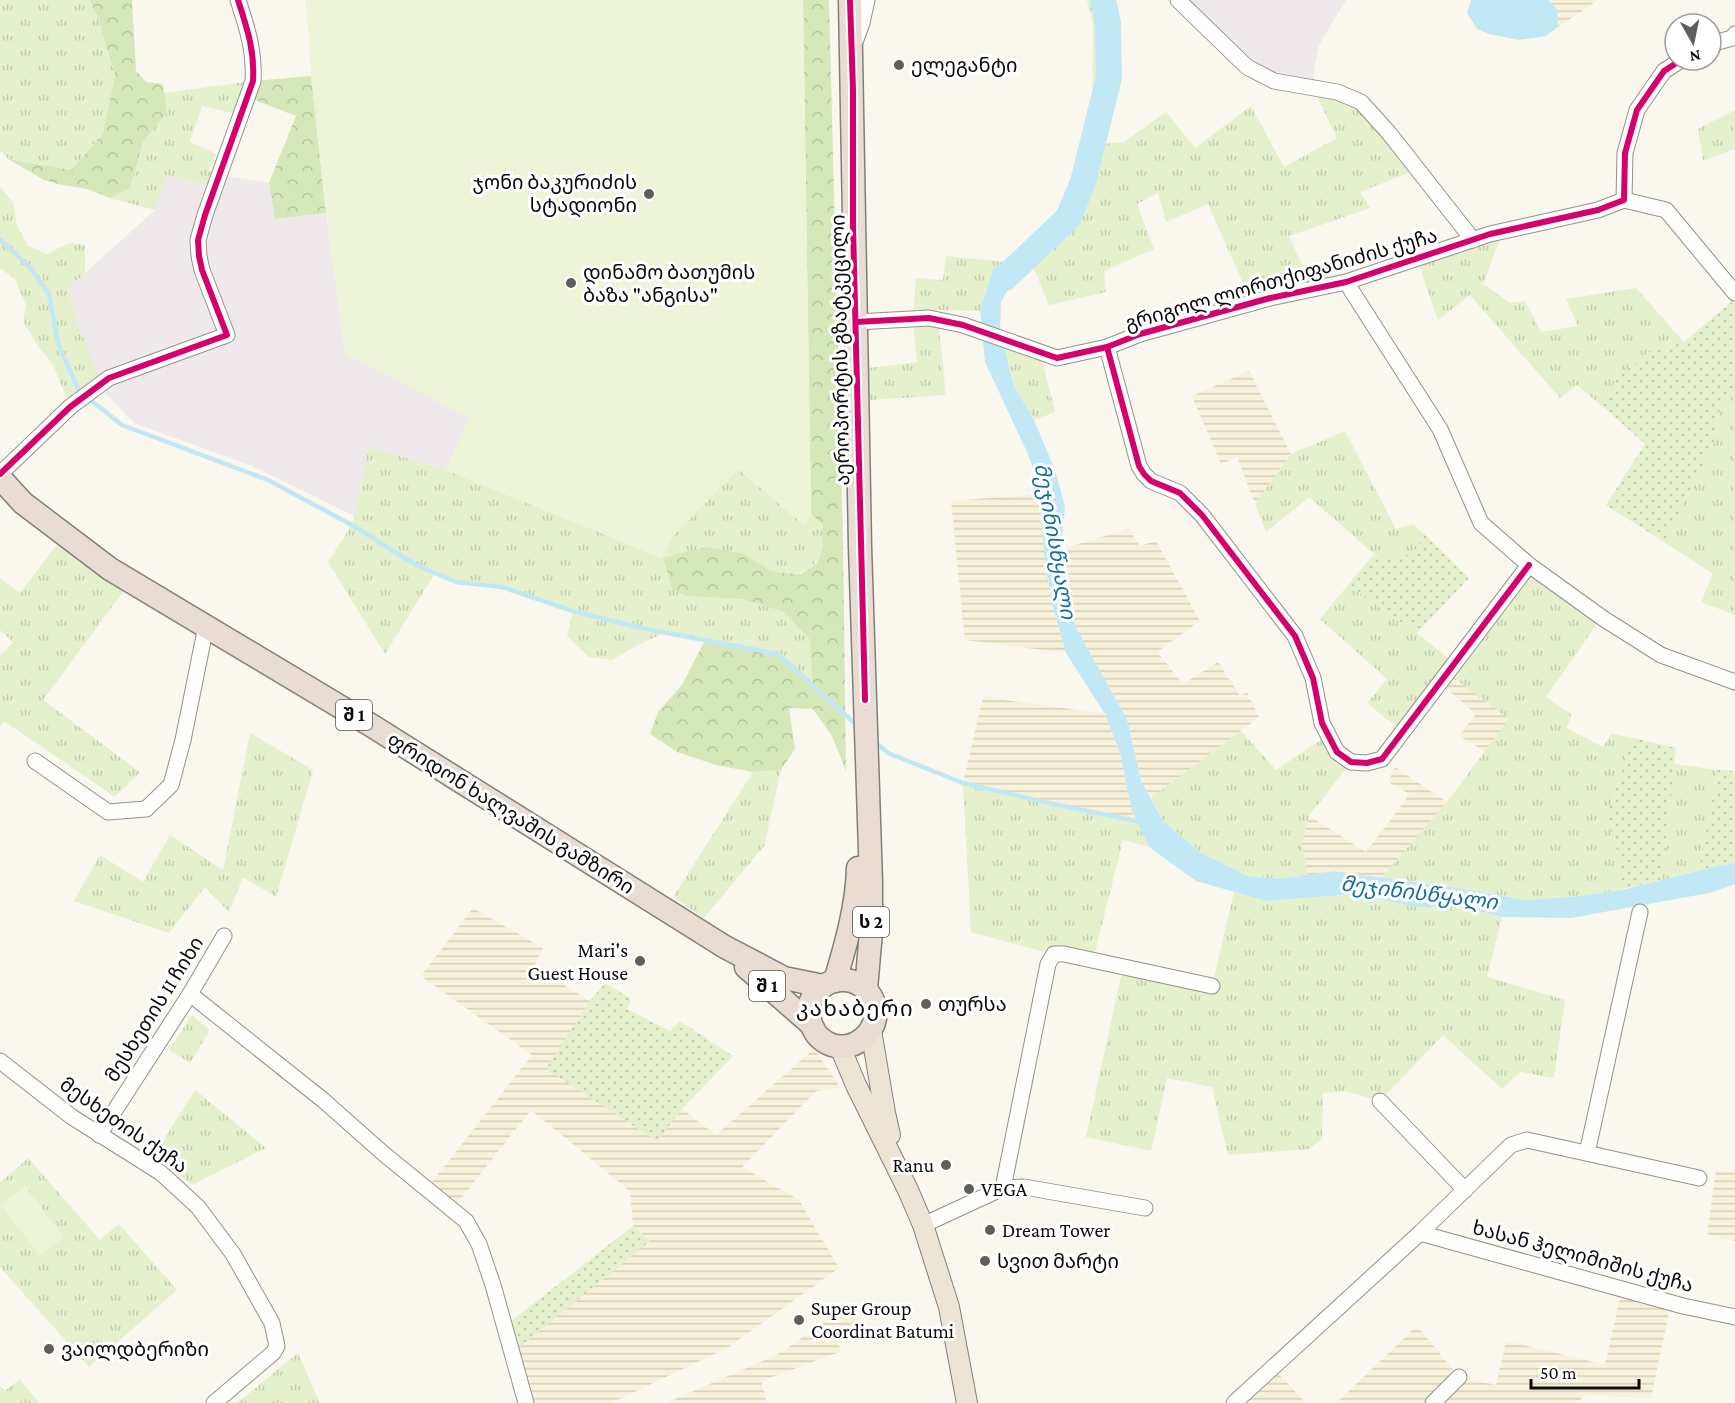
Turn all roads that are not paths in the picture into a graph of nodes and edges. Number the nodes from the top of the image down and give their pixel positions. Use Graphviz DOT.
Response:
graph roads {
  1 [pos="238,0"];
  2 [pos="839,0"];
  3 [pos="850,0"];
  4 [pos="867,0"];
  5 [pos="1178,0"];
  6 [pos="851,53"];
  7 [pos="1663,72"];
  8 [pos="1624,200"];
  9 [pos="1473,240"];
  10 [pos="1346,282"];
  11 [pos="1735,293"];
  12 [pos="856,322"];
  13 [pos="1107,347"];
  14 [pos="0,474"];
  15 [pos="0,478"];
  16 [pos="1529,565"];
  17 [pos="206,626"];
  18 [pos="1735,682"];
  19 [pos="859,699"];
  20 [pos="861,752"];
  21 [pos="35,761"];
  22 [pos="1640,912"];
  23 [pos="224,936"];
  24 [pos="725,947"];
  25 [pos="829,983"];
  26 [pos="1212,987"];
  27 [pos="866,989"];
  28 [pos="190,994"];
  29 [pos="810,1024"];
  30 [pos="871,1030"];
  31 [pos="840,1047"];
  32 [pos="0,1060"];
  33 [pos="1380,1101"];
  34 [pos="99,1135"];
  35 [pos="1587,1153"];
  36 [pos="900,1173"];
  37 [pos="1699,1178"];
  38 [pos="1004,1188"];
  39 [pos="1465,1190"];
  40 [pos="1145,1208"];
  41 [pos="923,1225"];
  42 [pos="1420,1233"];
  43 [pos="1735,1317"];
  44 [pos="1459,1377"];
  45 [pos="214,1403"];
  46 [pos="526,1403"];
  47 [pos="967,1403"];
  48 [pos="1234,1403"];
  49 [pos="1433,1403"];
  1 -- 14 [label="street"];
  2 -- 19 [label="highway, აეროპორტის გზატკეცილი / ს 2"];
  3 -- 6 [label="highway, აეროპორტის გზატკეცილი / ს 2"];
  4 -- 6 [label="street"];
  5 -- 9 [label="street, გრიგოლ ლორთქიფანიძის ქუჩა"];
  6 -- 12 [label="highway, აეროპორტის გზატკეცილი / ს 2"];
  7 -- 8 [label="street"];
  8 -- 9 [label="street, გრიგოლ ლორთქიფანიძის ქუჩა"];
  8 -- 11 [label="street"];
  9 -- 10 [label="street, გრიგოლ ლორთქიფანიძის ქუჩა"];
  10 -- 13 [label="street, გრიგოლ ლორთქიფანიძის ქუჩა"];
  10 -- 16 [label="street, გრიგოლ ლორთქიფანიძის ქუჩა"];
  12 -- 13 [label="street, გრიგოლ ლორთქიფანიძის ქუჩა"];
  12 -- 19 [label="highway, აეროპორტის გზატკეცილი / ს 2"];
  13 -- 16 [label="street, გრიგოლ ლორთქიფანიძის ქუჩა"];
  15 -- 17 [label="highway, ფრიდონ ხალვაშის გამზირი / შ 1"];
  16 -- 18 [label="street, გრიგოლ ლორთქიფანიძის ქუჩა"];
  17 -- 21 [label="street"];
  17 -- 24 [label="highway, ფრიდონ ხალვაშის გამზირი / შ 1"];
  19 -- 20 [label="highway, აეროპორტის გზატკეცილი / ს 2"];
  20 -- 25 [label="highway, აეროპორტის გზატკეცილი / ს 2"];
  20 -- 27 [label="highway, აეროპორტის გზატკეცილი / ს 2"];
  22 -- 35 [label="street"];
  23 -- 28 [label="street, მესხეთის II ჩიხი"];
  24 -- 25 [label="highway, შ 1"];
  24 -- 29 [label="highway, შ 1"];
  25 -- 27 [label="highway"];
  25 -- 29 [label="highway"];
  26 -- 38 [label="street"];
  27 -- 30 [label="highway"];
  28 -- 34 [label="street, მესხეთის II ჩიხი"];
  28 -- 46 [label="street"];
  29 -- 31 [label="highway"];
  30 -- 31 [label="highway"];
  30 -- 36 [label="main road"];
  31 -- 36 [label="main road"];
  32 -- 34 [label="street, მესხეთის ქუჩა"];
  33 -- 39 [label="street"];
  34 -- 45 [label="street, მესხეთის ქუჩა"];
  35 -- 37 [label="street, ხასან ჰელიმიშის ქუჩა"];
  35 -- 39 [label="street, ხასან ჰელიმიშის ქუჩა"];
  36 -- 41 [label="main road"];
  38 -- 40 [label="street"];
  38 -- 41 [label="street"];
  39 -- 42 [label="street, ხასან ჰელიმიშის ქუჩა"];
  41 -- 47 [label="main road"];
  42 -- 43 [label="street, ხასან ჰელიმიშის ქუჩა"];
  42 -- 48 [label="street, ხასან ჰელიმიშის ქუჩა"];
  44 -- 49 [label="street"];
}
